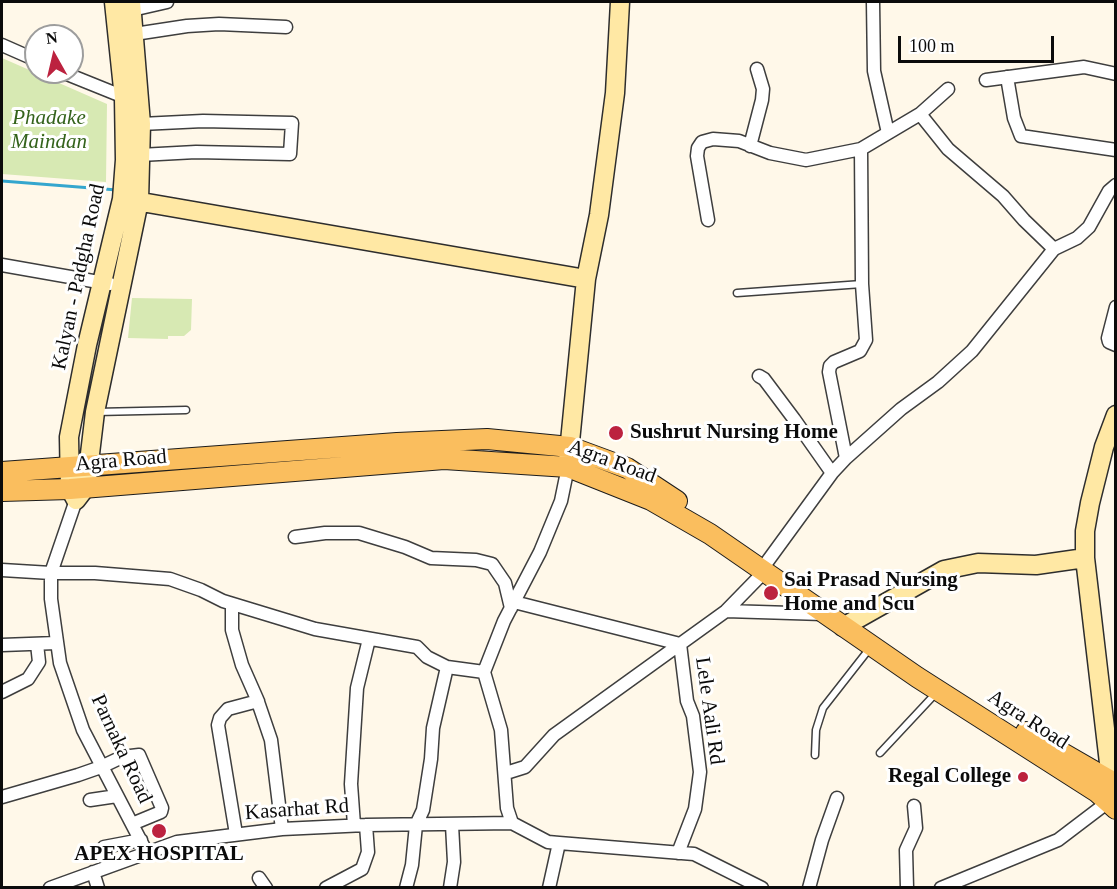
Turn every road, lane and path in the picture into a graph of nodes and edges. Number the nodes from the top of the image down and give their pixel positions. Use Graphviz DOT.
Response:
graph roads {
  1 [pos="114,2"];
  2 [pos="167,2"];
  3 [pos="620,2"];
  4 [pos="873,2"];
  5 [pos="131,6"];
  6 [pos="286,27"];
  7 [pos="126,35"];
  8 [pos="2,45"];
  9 [pos="24,55"];
  10 [pos="757,69"];
  11 [pos="1116,74"];
  12 [pos="1007,77"];
  13 [pos="986,80"];
  14 [pos="84,81"];
  15 [pos="948,89"];
  16 [pos="132,100"];
  17 [pos="920,114"];
  18 [pos="141,124"];
  19 [pos="888,133"];
  20 [pos="750,146"];
  21 [pos="861,149"];
  22 [pos="1116,150"];
  23 [pos="140,155"];
  24 [pos="1116,185"];
  25 [pos="131,200"];
  26 [pos="708,220"];
  27 [pos="1054,249"];
  28 [pos="2,265"];
  29 [pos="586,279"];
  30 [pos="102,282"];
  31 [pos="862,284"];
  32 [pos="121,286"];
  33 [pos="737,293"];
  34 [pos="1116,307"];
  35 [pos="87,345"];
  36 [pos="1116,345"];
  37 [pos="106,350"];
  38 [pos="759,376"];
  39 [pos="186,410"];
  40 [pos="95,412"];
  41 [pos="1116,415"];
  42 [pos="570,447"];
  43 [pos="846,458"];
  44 [pos="88,467"];
  45 [pos="568,467"];
  46 [pos="68,468"];
  47 [pos="2,472"];
  48 [pos="832,473"];
  49 [pos="2,491"];
  50 [pos="77,492"];
  51 [pos="295,537"];
  52 [pos="1085,558"];
  53 [pos="766,567"];
  54 [pos="2,570"];
  55 [pos="51,573"];
  56 [pos="232,604"];
  57 [pos="513,605"];
  58 [pos="726,611"];
  59 [pos="823,614"];
  60 [pos="849,624"];
  61 [pos="369,639"];
  62 [pos="56,643"];
  63 [pos="37,644"];
  64 [pos="680,644"];
  65 [pos="2,645"];
  66 [pos="872,646"];
  67 [pos="447,667"];
  68 [pos="484,672"];
  69 [pos="939,691"];
  70 [pos="2,692"];
  71 [pos="258,700"];
  72 [pos="880,753"];
  73 [pos="815,755"];
  74 [pos="101,767"];
  75 [pos="506,773"];
  76 [pos="1113,794"];
  77 [pos="117,796"];
  78 [pos="2,797"];
  79 [pos="837,798"];
  80 [pos="90,801"];
  81 [pos="914,806"];
  82 [pos="512,823"];
  83 [pos="132,824"];
  84 [pos="360,825"];
  85 [pos="417,825"];
  86 [pos="452,825"];
  87 [pos="282,829"];
  88 [pos="236,834"];
  89 [pos="141,840"];
  90 [pos="559,843"];
  91 [pos="104,847"];
  92 [pos="147,853"];
  93 [pos="678,853"];
  94 [pos="93,872"];
  95 [pos="50,888"];
  96 [pos="98,888"];
  97 [pos="326,888"];
  98 [pos="406,888"];
  99 [pos="450,888"];
  100 [pos="549,888"];
  101 [pos="762,888"];
  102 [pos="809,888"];
  103 [pos="907,888"];
  104 [pos="941,888"];
  1 -- 7 [label="main road, Kalyan - Padgha Road"];
  2 -- 5 [label="street"];
  3 -- 29 [label="main road"];
  4 -- 19 [label="street"];
  5 -- 7 [label="main road, Kalyan - Padgha Road"];
  6 -- 7 [label="street"];
  7 -- 16 [label="main road, Kalyan - Padgha Road"];
  8 -- 9 [label="street"];
  10 -- 20 [label="street"];
  11 -- 12 [label="street"];
  12 -- 13 [label="street"];
  12 -- 22 [label="street"];
  14 -- 16 [label="street"];
  15 -- 17 [label="street"];
  16 -- 18 [label="main road, Kalyan - Padgha Road"];
  16 -- 25 [label="main road, Kalyan - Padgha Road"];
  17 -- 19 [label="street"];
  17 -- 27 [label="street"];
  18 -- 23 [label="main road, Kalyan - Padgha Road"];
  18 -- 23 [label="street"];
  19 -- 21 [label="street"];
  20 -- 21 [label="street"];
  20 -- 26 [label="street"];
  21 -- 31 [label="street"];
  23 -- 25 [label="main road, Kalyan - Padgha Road"];
  24 -- 27 [label="street"];
  25 -- 29 [label="main road"];
  25 -- 30 [label="main road, Kalyan - Padgha Road"];
  25 -- 32 [label="main road, Kalyan - Padgha Road"];
  27 -- 43 [label="street"];
  28 -- 30 [label="street"];
  29 -- 42 [label="main road"];
  30 -- 32 [label="street"];
  30 -- 35 [label="main road, Kalyan - Padgha Road"];
  31 -- 33 [label="lane"];
  31 -- 43 [label="street"];
  32 -- 37 [label="main road, Kalyan - Padgha Road"];
  34 -- 36 [label="street"];
  35 -- 37 [label="main road"];
  35 -- 46 [label="main road, Kalyan - Padgha Road"];
  37 -- 40 [label="main road, Kalyan - Padgha Road"];
  38 -- 48 [label="street"];
  39 -- 40 [label="lane"];
  40 -- 44 [label="main road, Kalyan - Padgha Road"];
  41 -- 52 [label="main road"];
  42 -- 44 [label="main road, Agra Road"];
  42 -- 45 [label="main road"];
  42 -- 53 [label="main road, Agra Road"];
  43 -- 48 [label="street"];
  44 -- 46 [label="main road, Agra Road"];
  44 -- 50 [label="main road, Kalyan - Padgha Road"];
  45 -- 50 [label="main road, Agra Road"];
  45 -- 53 [label="main road, Agra Road"];
  45 -- 57 [label="street"];
  46 -- 47 [label="main road, Agra Road"];
  46 -- 50 [label="main road, Kalyan - Padgha Road"];
  48 -- 53 [label="street"];
  49 -- 50 [label="main road, Agra Road"];
  50 -- 55 [label="street, Parnaka Road"];
  51 -- 57 [label="street"];
  52 -- 60 [label="main road"];
  52 -- 76 [label="main road"];
  53 -- 58 [label="street"];
  53 -- 59 [label="main road, Agra Road"];
  53 -- 60 [label="main road, Agra Road"];
  54 -- 55 [label="street"];
  55 -- 56 [label="street"];
  55 -- 62 [label="street, Parnaka Road"];
  56 -- 61 [label="street"];
  56 -- 71 [label="street"];
  57 -- 64 [label="street"];
  57 -- 68 [label="street"];
  58 -- 59 [label="street"];
  58 -- 64 [label="street"];
  59 -- 60 [label="main road, Agra Road"];
  60 -- 66 [label="main road, Agra Road"];
  60 -- 76 [label="main road, Agra Road"];
  61 -- 67 [label="street"];
  61 -- 84 [label="street"];
  62 -- 63 [label="street"];
  62 -- 74 [label="street, Parnaka Road"];
  63 -- 65 [label="street"];
  63 -- 70 [label="street"];
  64 -- 75 [label="street"];
  64 -- 93 [label="street, Lele Aali Rd"];
  66 -- 69 [label="main road, Agra Road"];
  66 -- 73 [label="lane"];
  67 -- 68 [label="street"];
  67 -- 85 [label="street"];
  68 -- 75 [label="street"];
  69 -- 72 [label="lane"];
  69 -- 76 [label="main road, Agra Road"];
  71 -- 87 [label="street"];
  71 -- 88 [label="street"];
  74 -- 77 [label="street, Parnaka Road"];
  74 -- 78 [label="street"];
  74 -- 83 [label="street"];
  75 -- 82 [label="street"];
  76 -- 104 [label="street"];
  77 -- 80 [label="street"];
  77 -- 83 [label="street, Parnaka Road"];
  79 -- 102 [label="street"];
  81 -- 103 [label="street"];
  82 -- 86 [label="street, Kasarhat Rd"];
  82 -- 90 [label="street"];
  83 -- 89 [label="street, Parnaka Road"];
  84 -- 85 [label="street, Kasarhat Rd"];
  84 -- 87 [label="street, Kasarhat Rd"];
  84 -- 97 [label="street"];
  85 -- 86 [label="street, Kasarhat Rd"];
  85 -- 98 [label="street"];
  86 -- 99 [label="street"];
  87 -- 88 [label="street, Kasarhat Rd"];
  88 -- 92 [label="street, Kasarhat Rd"];
  89 -- 91 [label="street"];
  89 -- 92 [label="street, Parnaka Road"];
  90 -- 93 [label="street"];
  90 -- 100 [label="street"];
  92 -- 94 [label="street, Kasarhat Rd"];
  93 -- 101 [label="street"];
  94 -- 95 [label="street, Kasarhat Rd"];
  94 -- 96 [label="street"];
}
